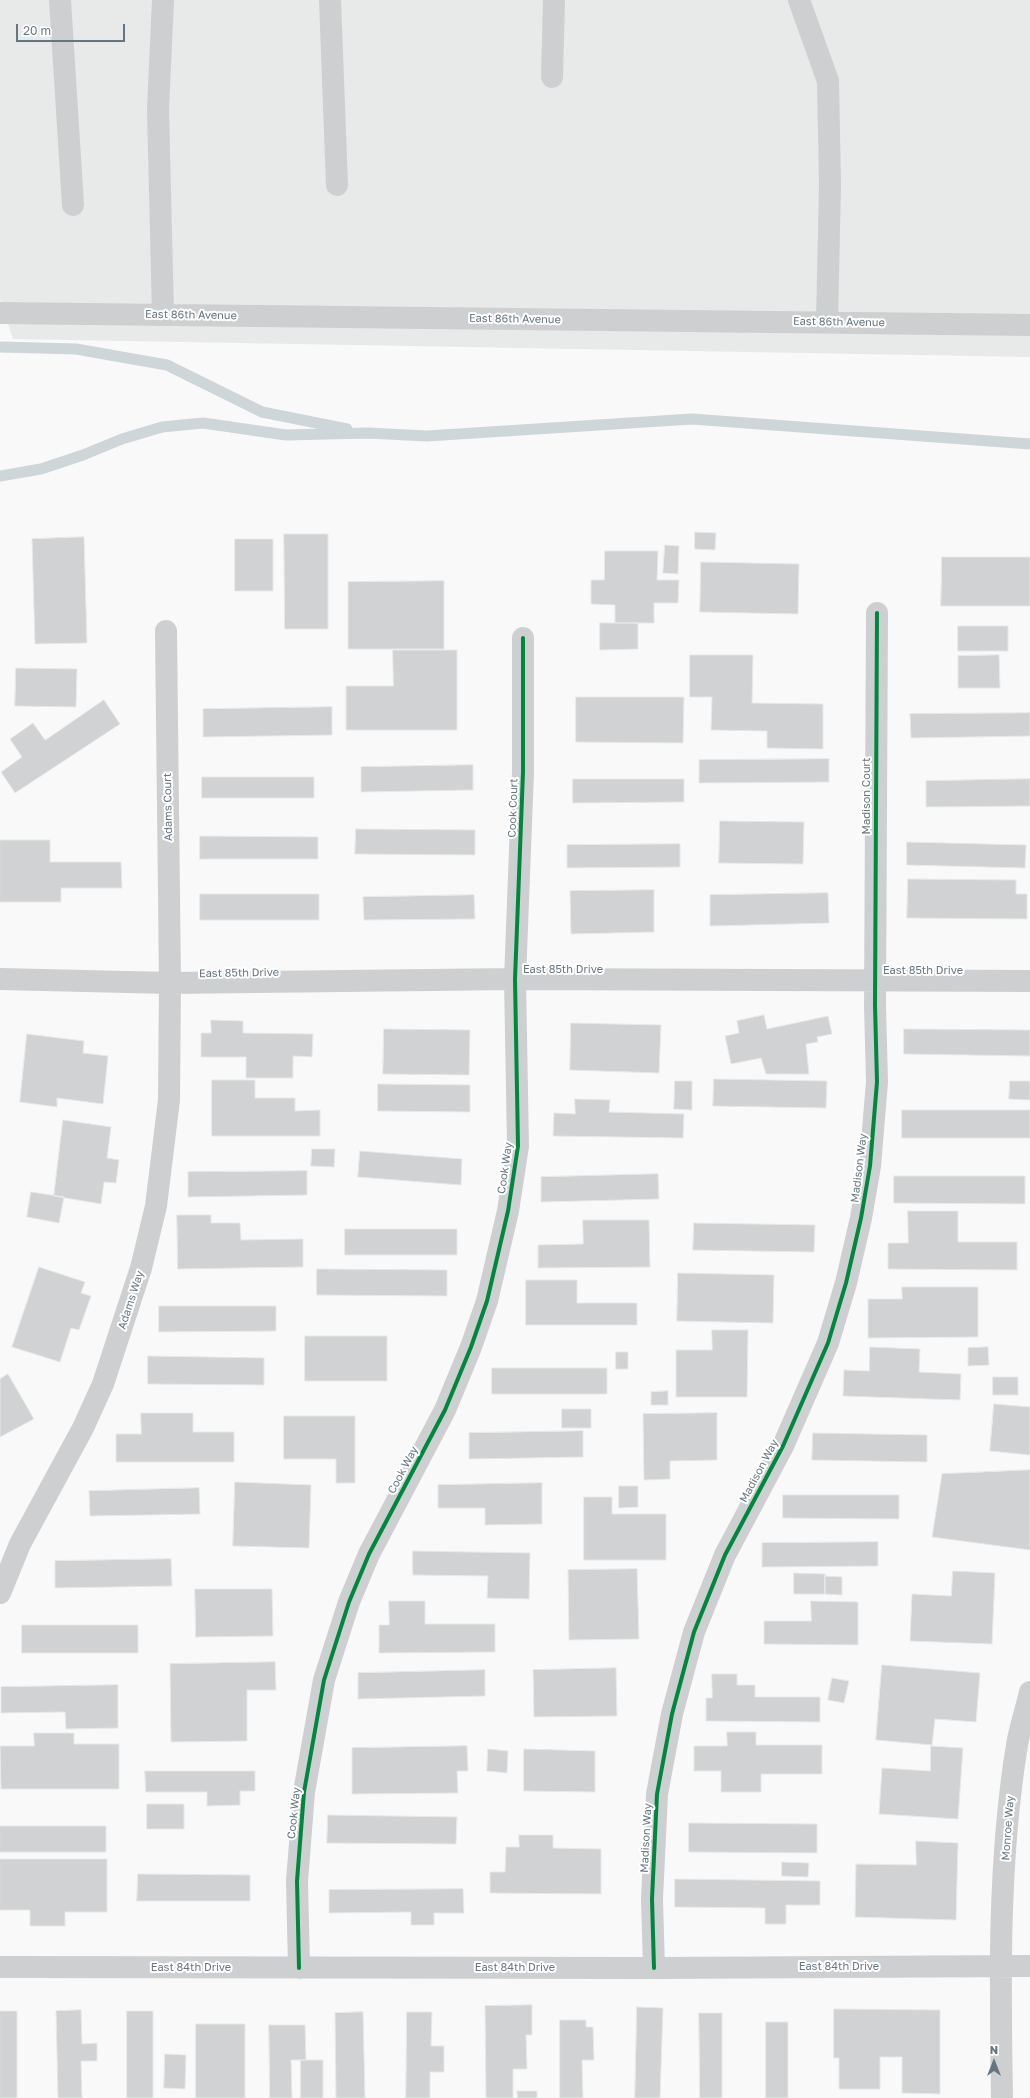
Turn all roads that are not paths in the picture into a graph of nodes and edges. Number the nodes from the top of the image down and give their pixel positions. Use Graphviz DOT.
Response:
graph roads {
  1 [pos="60,0"];
  2 [pos="163,0"];
  3 [pos="330,0"];
  4 [pos="554,0"];
  5 [pos="800,0"];
  6 [pos="552,77"];
  7 [pos="337,186"];
  8 [pos="73,205"];
  9 [pos="0,313"];
  10 [pos="163,315"];
  11 [pos="827,322"];
  12 [pos="1030,326"];
  13 [pos="877,613"];
  14 [pos="166,631"];
  15 [pos="523,638"];
  16 [pos="0,979"];
  17 [pos="515,979"];
  18 [pos="875,980"];
  19 [pos="1030,981"];
  20 [pos="170,983"];
  21 [pos="0,1594"];
  22 [pos="1030,1692"];
  23 [pos="1000,1966"];
  24 [pos="1030,1966"];
  25 [pos="0,1967"];
  26 [pos="299,1968"];
  27 [pos="654,1968"];
  28 [pos="1002,2098"];
  1 -- 8 [label="street"];
  2 -- 10 [label="street"];
  3 -- 7 [label="street"];
  4 -- 6 [label="street"];
  5 -- 11 [label="street"];
  9 -- 10 [label="street, East 86th Avenue"];
  10 -- 11 [label="street, East 86th Avenue"];
  11 -- 12 [label="street, East 86th Avenue"];
  13 -- 18 [label="street, Madison Court"];
  14 -- 20 [label="street, Adams Court"];
  15 -- 17 [label="street, Cook Court"];
  16 -- 20 [label="street, East 85th Drive"];
  17 -- 18 [label="street, East 85th Drive"];
  17 -- 20 [label="street, East 85th Drive"];
  17 -- 26 [label="street, Cook Way"];
  18 -- 19 [label="street, East 85th Drive"];
  18 -- 27 [label="street, Madison Way"];
  20 -- 21 [label="street, Adams Way"];
  22 -- 23 [label="street, Monroe Way"];
  23 -- 24 [label="street, East 84th Drive"];
  23 -- 27 [label="street, East 84th Drive"];
  23 -- 28 [label="street, Monroe Way"];
  25 -- 26 [label="street, East 84th Drive"];
  26 -- 27 [label="street, East 84th Drive"];
}
